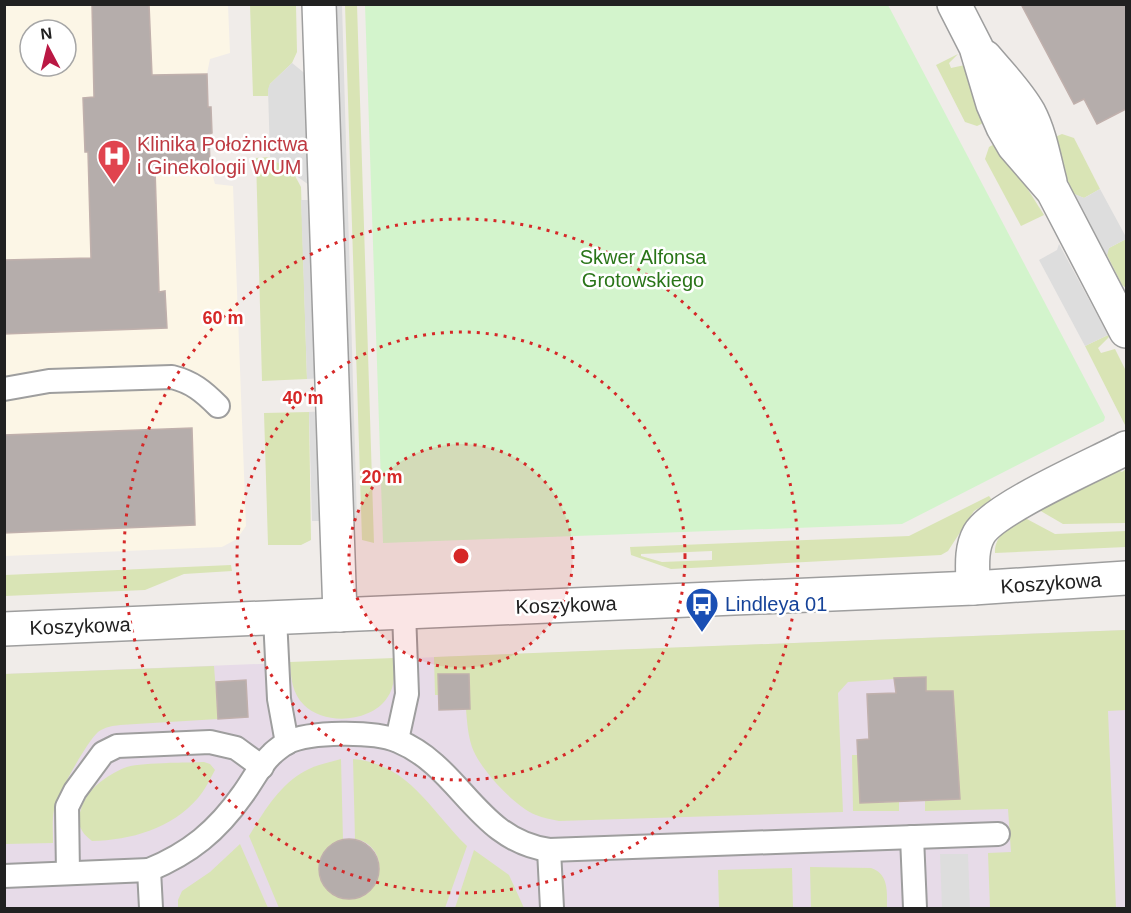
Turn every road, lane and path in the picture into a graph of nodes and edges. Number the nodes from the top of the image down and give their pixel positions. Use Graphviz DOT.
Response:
graph roads {
  1 [pos="319,4"];
  2 [pos="954,4"];
  3 [pos="1126,331"];
  4 [pos="4,389"];
  5 [pos="218,406"];
  6 [pos="1126,448"];
  7 [pos="1126,578"];
  8 [pos="973,588"];
  9 [pos="404,612"];
  10 [pos="340,615"];
  11 [pos="275,618"];
  12 [pos="4,629"];
  13 [pos="397,740"];
  14 [pos="287,743"];
  15 [pos="262,767"];
  16 [pos="998,834"];
  17 [pos="912,837"];
  18 [pos="549,850"];
  19 [pos="149,870"];
  20 [pos="68,873"];
  21 [pos="4,876"];
  22 [pos="151,909"];
  23 [pos="552,909"];
  24 [pos="915,909"];
  1 -- 10 [label="street"];
  2 -- 3 [label="street"];
  4 -- 5 [label="lane"];
  6 -- 8 [label="street"];
  7 -- 8 [label="street, Koszykowa"];
  8 -- 9 [label="street, Koszykowa"];
  9 -- 10 [label="street, Koszykowa"];
  9 -- 13 [label="lane"];
  10 -- 11 [label="street, Koszykowa"];
  11 -- 12 [label="street, Koszykowa"];
  11 -- 14 [label="lane"];
  13 -- 14 [label="lane"];
  13 -- 18 [label="lane"];
  14 -- 15 [label="lane"];
  15 -- 19 [label="lane"];
  15 -- 20 [label="lane"];
  16 -- 17 [label="lane"];
  17 -- 18 [label="lane"];
  17 -- 24 [label="lane"];
  18 -- 23 [label="lane"];
  19 -- 20 [label="lane"];
  19 -- 22 [label="lane"];
  20 -- 21 [label="lane"];
}
